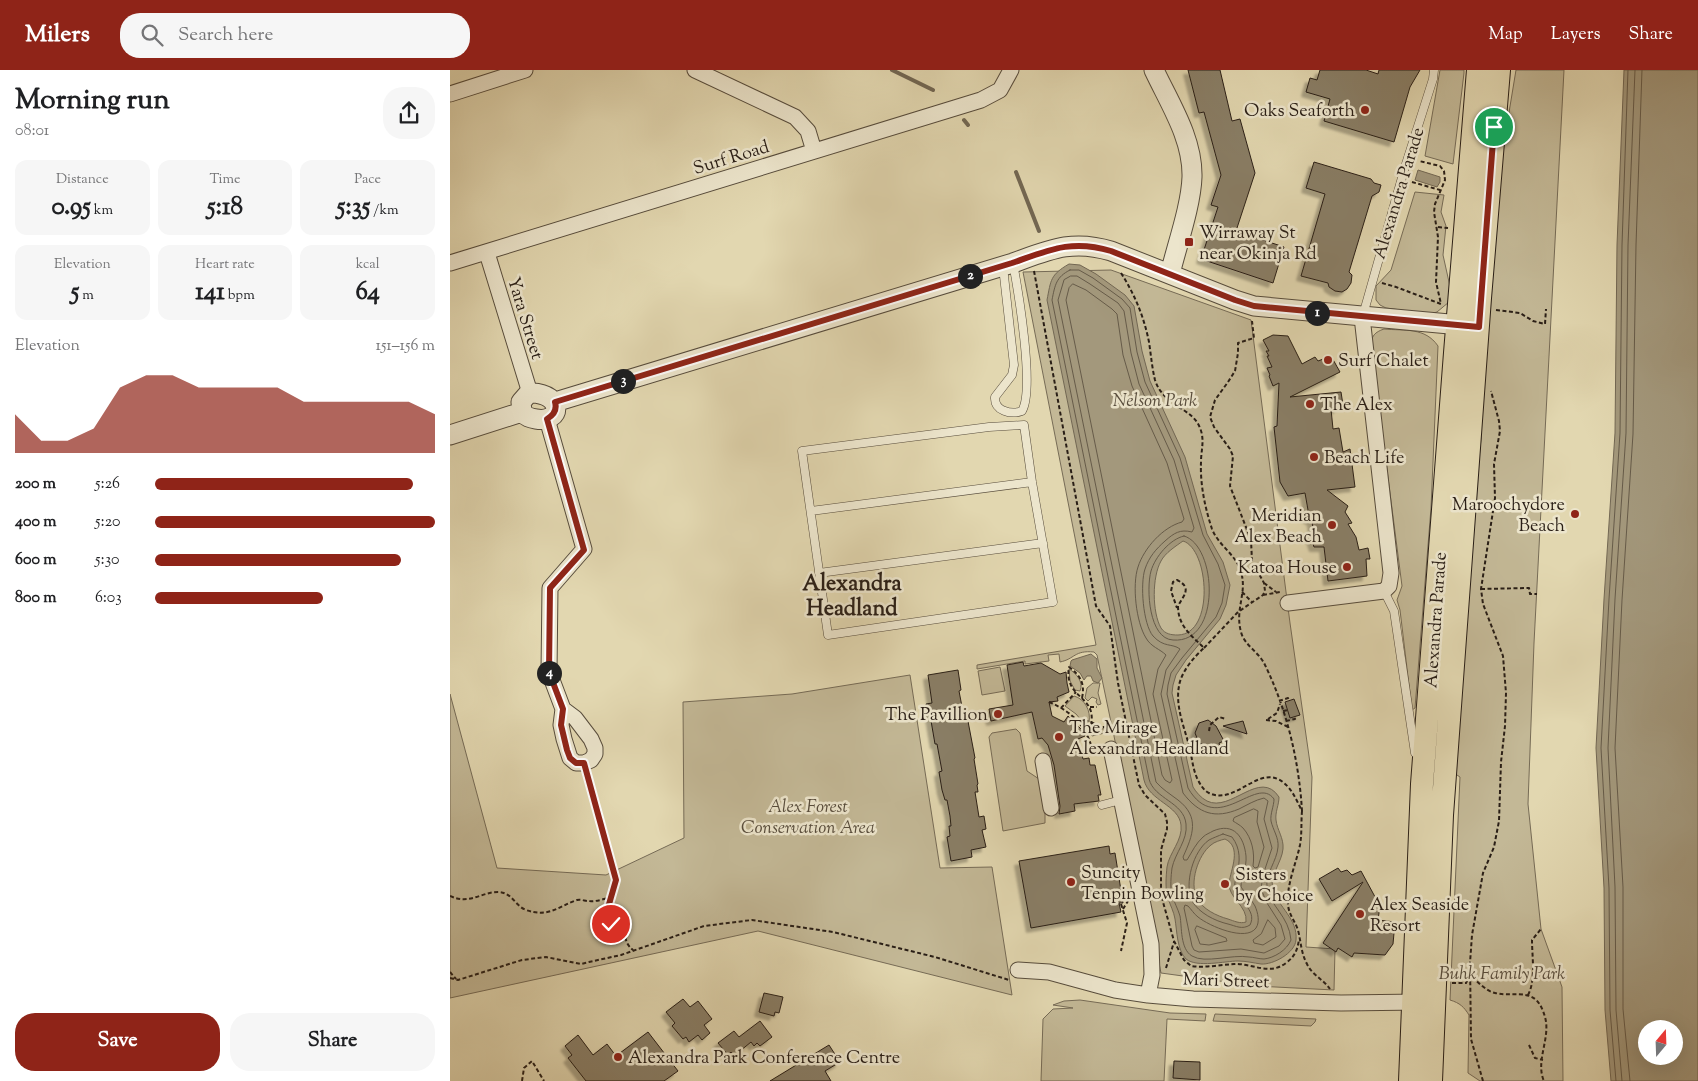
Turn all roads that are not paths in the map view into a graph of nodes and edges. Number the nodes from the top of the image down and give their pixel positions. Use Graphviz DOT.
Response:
graph roads {
  1 [pos="525,70"];
  2 [pos="695,70"];
  3 [pos="1011,70"];
  4 [pos="1154,70"];
  5 [pos="1434,70"];
  6 [pos="1478,70"];
  7 [pos="1499,70"];
  8 [pos="450,94"];
  9 [pos="814,151"];
  10 [pos="487,253"];
  11 [pos="450,263"];
  12 [pos="1008,264"];
  13 [pos="1170,274"];
  14 [pos="1362,317"];
  15 [pos="1468,325"];
  16 [pos="530,393"];
  17 [pos="551,411"];
  18 [pos="522,412"];
  19 [pos="1015,413"];
  20 [pos="1024,425"];
  21 [pos="1001,426"];
  22 [pos="450,434"];
  23 [pos="1032,482"];
  24 [pos="811,511"];
  25 [pos="1043,543"];
  26 [pos="819,573"];
  27 [pos="1384,591"];
  28 [pos="1283,598"];
  29 [pos="563,709"];
  30 [pos="1111,749"];
  31 [pos="1043,760"];
  32 [pos="1422,784"];
  33 [pos="1121,800"];
  34 [pos="1102,805"];
  35 [pos="1050,808"];
  36 [pos="1015,976"];
  37 [pos="1148,995"];
  38 [pos="1424,1002"];
  39 [pos="1410,1081"];
  40 [pos="1431,1081"];
  1 -- 8 [label="street"];
  2 -- 9 [label="street"];
  3 -- 9 [label="street, Surf Road"];
  4 -- 13 [label="street"];
  5 -- 14 [label="lane, Alexandra Parade"];
  6 -- 15 [label="main road, Alexandra Parade"];
  7 -- 15 [label="main road, Alexandra Parade"];
  9 -- 10 [label="street, Surf Road"];
  10 -- 11 [label="street, Surf Road"];
  10 -- 16 [label="street, Yara Street"];
  12 -- 13 [label="street"];
  12 -- 17 [label="street"];
  12 -- 19 [label="lane"];
  12 -- 19 [label="lane"];
  13 -- 14 [label="street"];
  14 -- 15 [label="street"];
  14 -- 27 [label="street"];
  15 -- 32 [label="main road, Alexandra Parade"];
  15 -- 38 [label="main road, Alexandra Parade"];
  16 -- 17 [label="street"];
  16 -- 18 [label="street"];
  17 -- 18 [label="street"];
  17 -- 29 [label="street"];
  18 -- 22 [label="street"];
  19 -- 20 [label="lane"];
  19 -- 21 [label="lane"];
  20 -- 21 [label="lane"];
  20 -- 23 [label="lane"];
  21 -- 24 [label="lane"];
  23 -- 24 [label="lane"];
  23 -- 25 [label="lane"];
  24 -- 26 [label="lane"];
  25 -- 26 [label="lane"];
  25 -- 26 [label="lane"];
  27 -- 28 [label="street"];
  27 -- 32 [label="lane"];
  29 -- 29 [label="street"];
  30 -- 33 [label="street"];
  31 -- 35 [label="street"];
  32 -- 38 [label="main road, Alexandra Parade"];
  33 -- 34 [label="lane"];
  33 -- 37 [label="street"];
  36 -- 37 [label="street, Mari Street"];
  37 -- 38 [label="street, Mari Street"];
  38 -- 39 [label="main road, Alexandra Parade"];
  38 -- 40 [label="main road, Alexandra Parade"];
}
